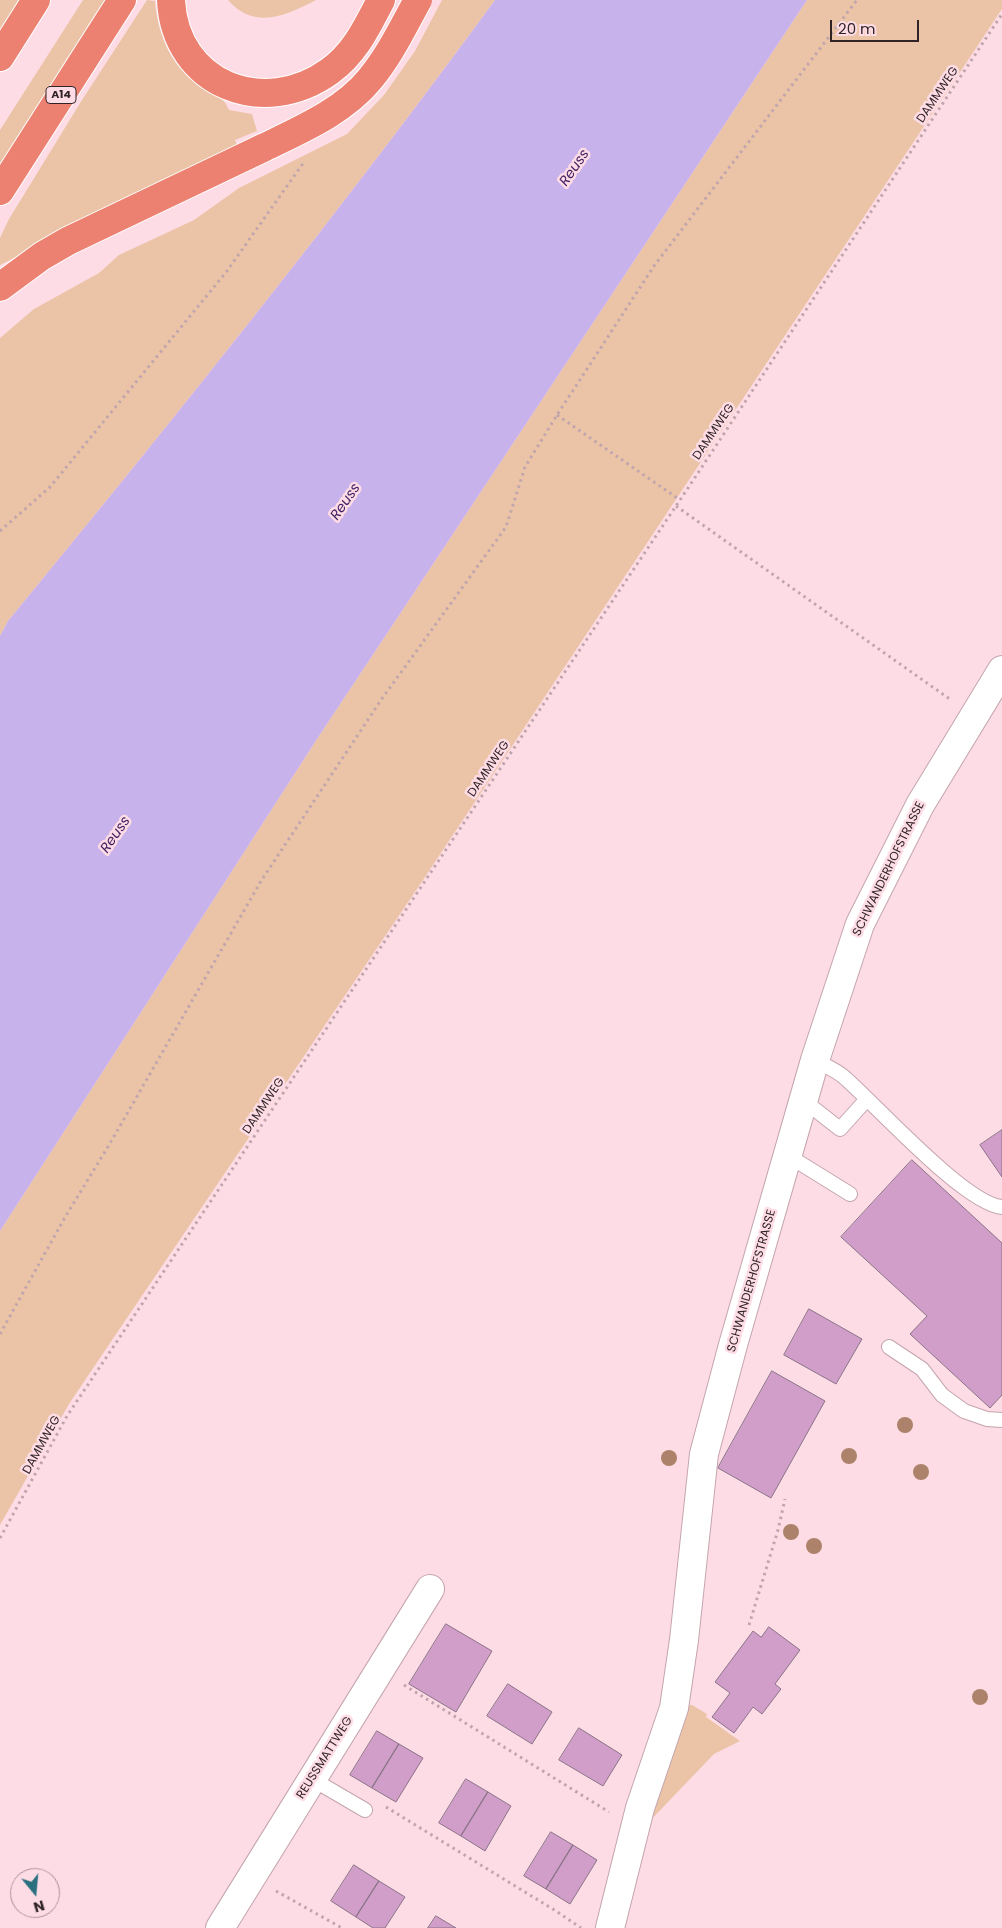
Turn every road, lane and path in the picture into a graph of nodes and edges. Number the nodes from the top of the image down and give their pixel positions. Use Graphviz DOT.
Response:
graph roads {
  1 [pos="36,0"];
  2 [pos="122,0"];
  3 [pos="171,0"];
  4 [pos="380,0"];
  5 [pos="418,0"];
  6 [pos="857,0"];
  7 [pos="1002,14"];
  8 [pos="0,57"];
  9 [pos="306,159"];
  10 [pos="0,191"];
  11 [pos="0,287"];
  12 [pos="557,415"];
  13 [pos="680,500"];
  14 [pos="676,506"];
  15 [pos="0,531"];
  16 [pos="1002,670"];
  17 [pos="974,716"];
  18 [pos="814,1060"];
  19 [pos="867,1099"];
  20 [pos="803,1100"];
  21 [pos="787,1155"];
  22 [pos="850,1194"];
  23 [pos="1002,1207"];
  24 [pos="0,1334"];
  25 [pos="889,1347"];
  26 [pos="1002,1420"];
  27 [pos="785,1499"];
  28 [pos="0,1538"];
  29 [pos="430,1588"];
  30 [pos="748,1625"];
  31 [pos="380,1670"];
  32 [pos="312,1779"];
  33 [pos="383,1805"];
  34 [pos="365,1810"];
  35 [pos="635,1828"];
  36 [pos="251,1878"];
  37 [pos="220,1928"];
  38 [pos="342,1928"];
  39 [pos="581,1928"];
  40 [pos="610,1928"];
  1 -- 8 [label="highway"];
  2 -- 10 [label="highway, A14"];
  3 -- 4 [label="highway"];
  5 -- 11 [label="highway, bridge"];
  6 -- 12 [label="path"];
  7 -- 13 [label="path, DAMMWEG"];
  9 -- 15 [label="path"];
  12 -- 13 [label="path"];
  12 -- 24 [label="path"];
  13 -- 14 [label="path, DAMMWEG"];
  14 -- 17 [label="path"];
  14 -- 28 [label="path, DAMMWEG"];
  16 -- 17 [label="street, SCHWANDERHOFSTRASSE"];
  17 -- 18 [label="street, SCHWANDERHOFSTRASSE"];
  18 -- 19 [label="lane"];
  18 -- 20 [label="street, SCHWANDERHOFSTRASSE"];
  19 -- 20 [label="lane"];
  19 -- 23 [label="lane"];
  20 -- 21 [label="street, SCHWANDERHOFSTRASSE"];
  21 -- 22 [label="lane"];
  21 -- 35 [label="street, SCHWANDERHOFSTRASSE"];
  25 -- 26 [label="lane"];
  27 -- 30 [label="path"];
  29 -- 31 [label="street, REUSSMATTWEG"];
  31 -- 32 [label="street, REUSSMATTWEG"];
  31 -- 35 [label="path"];
  32 -- 34 [label="lane"];
  32 -- 36 [label="street, REUSSMATTWEG"];
  33 -- 39 [label="path"];
  35 -- 40 [label="street, SCHWANDERHOFSTRASSE"];
  36 -- 37 [label="street, REUSSMATTWEG"];
  36 -- 38 [label="path"];
}
